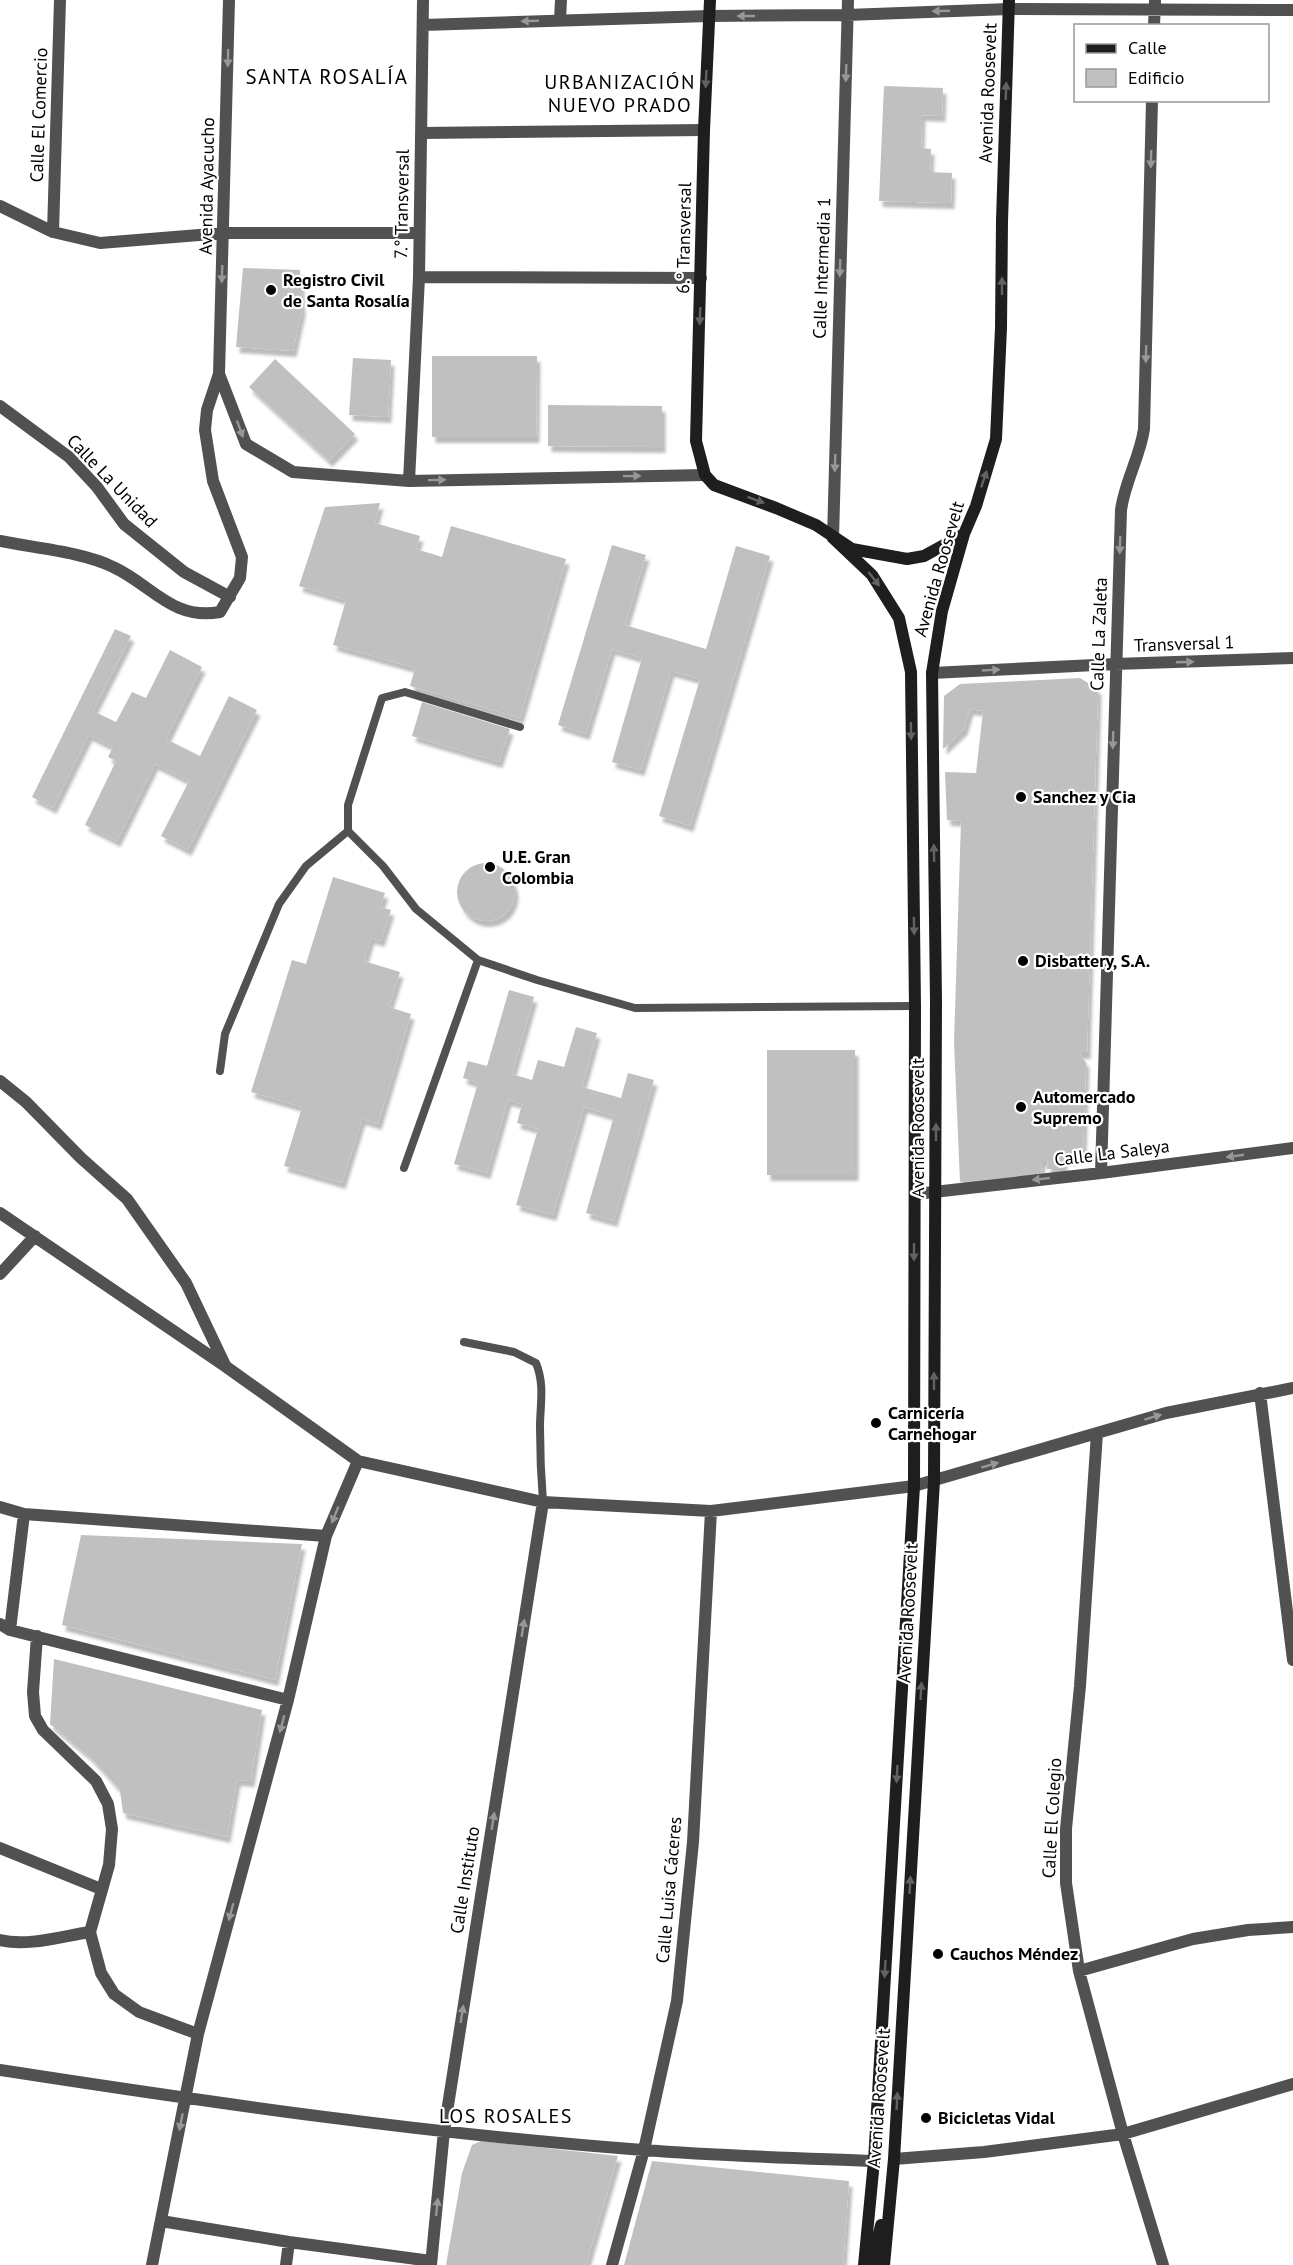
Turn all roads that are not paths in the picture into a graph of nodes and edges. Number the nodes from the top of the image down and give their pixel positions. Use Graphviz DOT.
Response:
graph roads {
  1 [pos="60,0"];
  2 [pos="229,0"];
  3 [pos="423,0"];
  4 [pos="561,0"];
  5 [pos="710,0"];
  6 [pos="848,0"];
  7 [pos="1009,4"];
  8 [pos="1155,4"];
  9 [pos="1293,10"];
  10 [pos="847,15"];
  11 [pos="709,16"];
  12 [pos="560,20"];
  13 [pos="1154,24"];
  14 [pos="423,25"];
  15 [pos="1152,102"];
  16 [pos="704,130"];
  17 [pos="422,133"];
  18 [pos="0,206"];
  19 [pos="53,232"];
  20 [pos="224,233"];
  21 [pos="418,233"];
  22 [pos="419,277"];
  23 [pos="701,278"];
  24 [pos="219,374"];
  25 [pos="0,406"];
  26 [pos="705,475"];
  27 [pos="409,481"];
  28 [pos="964,534"];
  29 [pos="833,538"];
  30 [pos="0,541"];
  31 [pos="230,597"];
  32 [pos="1293,658"];
  33 [pos="1115,664"];
  34 [pos="932,673"];
  35 [pos="520,727"];
  36 [pos="348,831"];
  37 [pos="478,960"];
  38 [pos="915,1006"];
  39 [pos="220,1071"];
  40 [pos="0,1081"];
  41 [pos="1293,1148"];
  42 [pos="404,1168"];
  43 [pos="1101,1173"];
  44 [pos="936,1191"];
  45 [pos="915,1194"];
  46 [pos="0,1213"];
  47 [pos="35,1236"];
  48 [pos="0,1274"];
  49 [pos="464,1342"];
  50 [pos="225,1366"];
  51 [pos="1293,1388"];
  52 [pos="1260,1393"];
  53 [pos="1097,1433"];
  54 [pos="358,1461"];
  55 [pos="934,1481"];
  56 [pos="914,1485"];
  57 [pos="543,1502"];
  58 [pos="0,1507"];
  59 [pos="711,1511"];
  60 [pos="24,1514"];
  61 [pos="326,1536"];
  62 [pos="5,1627"];
  63 [pos="37,1636"];
  64 [pos="1293,1660"];
  65 [pos="288,1700"];
  66 [pos="0,1848"];
  67 [pos="101,1889"];
  68 [pos="888,1919"];
  69 [pos="908,1919"];
  70 [pos="1293,1927"];
  71 [pos="90,1932"];
  72 [pos="0,1940"];
  73 [pos="1079,1971"];
  74 [pos="198,2034"];
  75 [pos="0,2070"];
  76 [pos="1293,2084"];
  77 [pos="186,2097"];
  78 [pos="444,2131"];
  79 [pos="1123,2134"];
  80 [pos="644,2150"];
  81 [pos="894,2159"];
  82 [pos="874,2161"];
  83 [pos="889,2198"];
  84 [pos="871,2200"];
  85 [pos="161,2221"];
  86 [pos="289,2242"];
  87 [pos="877,2242"];
  88 [pos="431,2263"];
  89 [pos="152,2265"];
  90 [pos="286,2265"];
  91 [pos="612,2265"];
  92 [pos="864,2265"];
  93 [pos="875,2265"];
  94 [pos="884,2265"];
  95 [pos="1163,2265"];
  1 -- 19 [label="street, Calle El Comercio"];
  2 -- 20 [label="street, Avenida Ayacucho, one-way"];
  3 -- 14 [label="street, 7.° Transversal"];
  4 -- 12 [label="street"];
  5 -- 11 [label="street, 6.° Transversal"];
  6 -- 10 [label="street, Calle Intermedia 1"];
  7 -- 8 [label="street"];
  7 -- 10 [label="street, one-way"];
  28 -- 7 [label="street, Avenida Roosevelt, one-way"];
  8 -- 9 [label="street"];
  8 -- 13 [label="street"];
  10 -- 11 [label="street, one-way"];
  10 -- 29 [label="street, Calle Intermedia 1, one-way"];
  11 -- 12 [label="street"];
  11 -- 16 [label="street, 6.° Transversal, one-way"];
  12 -- 14 [label="street, one-way"];
  14 -- 17 [label="street, 7.° Transversal"];
  15 -- 33 [label="street, Calle La Zaleta, one-way"];
  16 -- 17 [label="street"];
  16 -- 23 [label="street, 6.° Transversal"];
  17 -- 21 [label="street, 7.° Transversal"];
  18 -- 19 [label="street"];
  19 -- 20 [label="street"];
  20 -- 21 [label="street"];
  20 -- 24 [label="street, Avenida Ayacucho, one-way"];
  21 -- 22 [label="street, 7.° Transversal"];
  22 -- 23 [label="street"];
  22 -- 27 [label="street, 7.° Transversal"];
  23 -- 26 [label="street, 6.° Transversal, one-way"];
  24 -- 27 [label="street, one-way"];
  24 -- 31 [label="street"];
  25 -- 31 [label="street, Calle La Unidad"];
  27 -- 26 [label="street, one-way"];
  26 -- 29 [label="street, one-way"];
  28 -- 29 [label="street"];
  28 -- 34 [label="street, Avenida Roosevelt"];
  29 -- 38 [label="street, Avenida Roosevelt, one-way"];
  30 -- 31 [label="street"];
  33 -- 32 [label="street, Transversal 1, one-way"];
  34 -- 33 [label="street, Transversal 1, one-way"];
  33 -- 43 [label="street, Calle La Zaleta, one-way"];
  44 -- 34 [label="street, Avenida Roosevelt, one-way"];
  35 -- 36 [label="lane"];
  36 -- 37 [label="lane"];
  36 -- 39 [label="lane"];
  37 -- 38 [label="lane"];
  37 -- 42 [label="lane"];
  38 -- 45 [label="street, Avenida Roosevelt"];
  40 -- 50 [label="street"];
  41 -- 43 [label="street, Calle La Saleya, one-way"];
  43 -- 44 [label="street, Calle La Saleya, one-way"];
  44 -- 45 [label="street, Calle La Saleya"];
  55 -- 44 [label="street, Avenida Roosevelt, one-way"];
  45 -- 56 [label="street, Avenida Roosevelt, one-way"];
  46 -- 47 [label="street"];
  47 -- 48 [label="street"];
  47 -- 50 [label="street"];
  49 -- 57 [label="lane"];
  50 -- 54 [label="street"];
  51 -- 52 [label="street"];
  53 -- 52 [label="street, one-way"];
  52 -- 64 [label="street"];
  55 -- 53 [label="street, one-way"];
  53 -- 73 [label="street, Calle El Colegio"];
  54 -- 57 [label="street"];
  54 -- 61 [label="street, one-way"];
  55 -- 56 [label="street"];
  69 -- 55 [label="street, Avenida Roosevelt, one-way"];
  56 -- 59 [label="street"];
  56 -- 68 [label="street, Avenida Roosevelt, one-way"];
  57 -- 59 [label="street"];
  78 -- 57 [label="street, Calle Instituto, one-way"];
  58 -- 60 [label="street"];
  59 -- 80 [label="street, Calle Luisa Cáceres"];
  60 -- 61 [label="street"];
  60 -- 62 [label="street"];
  61 -- 65 [label="street"];
  62 -- 63 [label="street"];
  63 -- 65 [label="street"];
  63 -- 67 [label="street"];
  65 -- 74 [label="street, one-way"];
  66 -- 67 [label="street"];
  67 -- 71 [label="street"];
  68 -- 69 [label="street"];
  68 -- 82 [label="street, Avenida Roosevelt, one-way"];
  81 -- 69 [label="street, Avenida Roosevelt, one-way"];
  70 -- 73 [label="street"];
  71 -- 72 [label="street"];
  71 -- 74 [label="street"];
  73 -- 79 [label="street, Calle El Colegio"];
  74 -- 77 [label="street"];
  75 -- 77 [label="street"];
  76 -- 79 [label="street"];
  77 -- 78 [label="street"];
  77 -- 85 [label="street, one-way"];
  78 -- 80 [label="street"];
  88 -- 78 [label="street, Calle Instituto, one-way"];
  79 -- 81 [label="street"];
  79 -- 95 [label="street, Calle El Colegio"];
  80 -- 82 [label="street"];
  80 -- 91 [label="street, Calle Luisa Cáceres"];
  81 -- 83 [label="street, Avenida Roosevelt"];
  82 -- 84 [label="street, Avenida Roosevelt"];
  83 -- 87 [label="street"];
  83 -- 94 [label="street, Avenida Roosevelt"];
  84 -- 87 [label="street"];
  84 -- 92 [label="street, Avenida Roosevelt"];
  85 -- 86 [label="street"];
  85 -- 89 [label="street"];
  86 -- 88 [label="street"];
  86 -- 90 [label="street"];
  87 -- 93 [label="street"];
}
